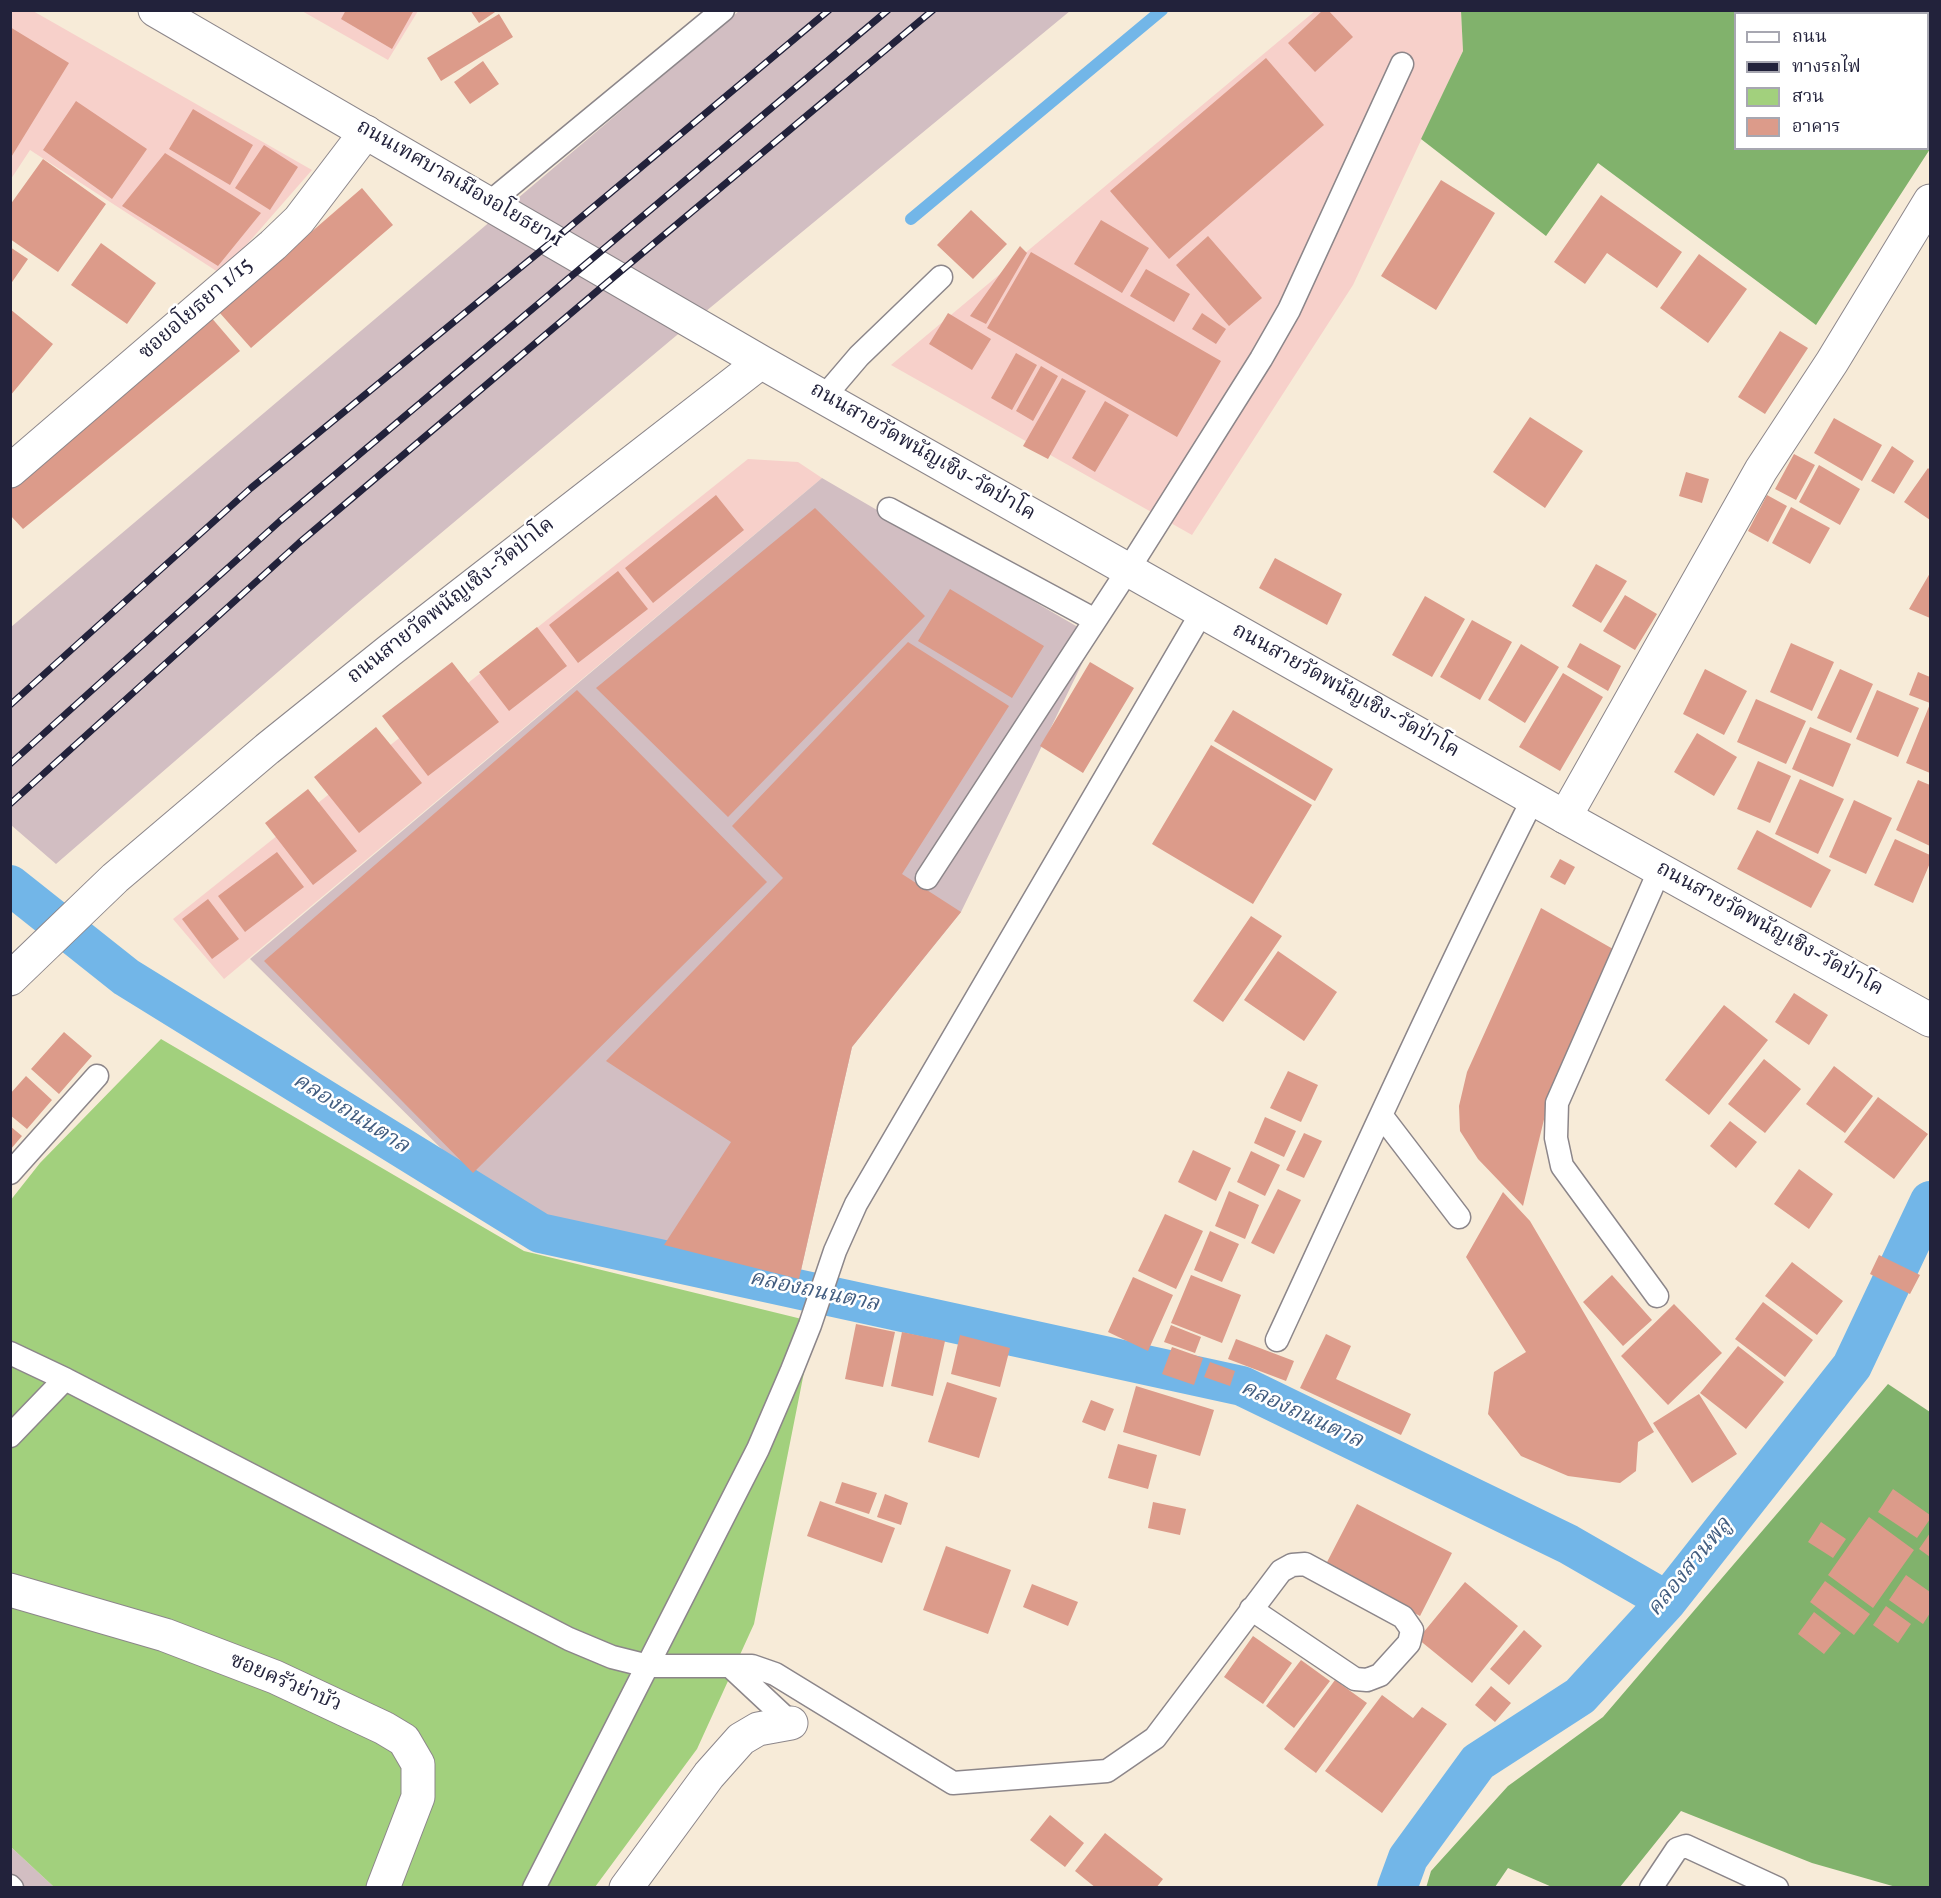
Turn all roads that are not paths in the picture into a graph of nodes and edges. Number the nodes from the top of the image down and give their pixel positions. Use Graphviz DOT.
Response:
graph roads {
  1 [pos="155,10"];
  2 [pos="723,10"];
  3 [pos="1402,64"];
  4 [pos="366,132"];
  5 [pos="1930,201"];
  6 [pos="489,203"];
  7 [pos="941,277"];
  8 [pos="761,362"];
  9 [pos="824,397"];
  10 [pos="10,471"];
  11 [pos="889,509"];
  12 [pos="1128,570"];
  13 [pos="1202,612"];
  14 [pos="1095,620"];
  15 [pos="1533,799"];
  16 [pos="1565,818"];
  17 [pos="1660,869"];
  18 [pos="927,878"];
  19 [pos="10,979"];
  20 [pos="1930,1020"];
  21 [pos="97,1076"];
  22 [pos="1381,1115"];
  23 [pos="10,1173"];
  24 [pos="1459,1217"];
  25 [pos="1657,1296"];
  26 [pos="1277,1340"];
  27 [pos="10,1353"];
  28 [pos="65,1379"];
  29 [pos="10,1436"];
  30 [pos="10,1590"];
  31 [pos="1251,1609"];
  32 [pos="648,1666"];
  33 [pos="731,1667"];
  34 [pos="791,1724"];
  35 [pos="382,1887"];
  36 [pos="534,1887"];
  37 [pos="626,1887"];
  38 [pos="1652,1887"];
  39 [pos="1777,1887"];
  1 -- 4 [label="main road, ถนนเทศบาลเมืองอโยธยา 1"];
  2 -- 6 [label="lane"];
  3 -- 12 [label="lane"];
  4 -- 6 [label="main road, ถนนเทศบาลเมืองอโยธยา 1"];
  4 -- 10 [label="main road, ซอยอโยธยา 1/15"];
  5 -- 16 [label="main road"];
  6 -- 8 [label="main road, ถนนเทศบาลเมืองอโยธยา 1"];
  7 -- 9 [label="lane"];
  8 -- 9 [label="main road, ถนนสายวัดพนัญเชิง-วัดป่าโค"];
  8 -- 19 [label="main road, ถนนสายวัดพนัญเชิง-วัดป่าโค"];
  9 -- 12 [label="main road, ถนนสายวัดพนัญเชิง-วัดป่าโค"];
  11 -- 14 [label="lane"];
  12 -- 13 [label="main road, ถนนสายวัดพนัญเชิง-วัดป่าโค"];
  12 -- 14 [label="lane"];
  13 -- 15 [label="main road, ถนนสายวัดพนัญเชิง-วัดป่าโค"];
  13 -- 32 [label="lane"];
  14 -- 18 [label="lane"];
  15 -- 16 [label="main road, ถนนสายวัดพนัญเชิง-วัดป่าโค"];
  15 -- 22 [label="lane"];
  16 -- 17 [label="main road, ถนนสายวัดพนัญเชิง-วัดป่าโค"];
  17 -- 20 [label="main road, ถนนสายวัดพนัญเชิง-วัดป่าโค"];
  17 -- 25 [label="lane"];
  21 -- 23 [label="lane"];
  22 -- 24 [label="lane"];
  22 -- 26 [label="lane"];
  27 -- 28 [label="lane"];
  28 -- 29 [label="lane"];
  28 -- 32 [label="lane"];
  30 -- 35 [label="main road, ซอยครัวย่าบัว"];
  31 -- 31 [label="lane"];
  31 -- 33 [label="lane"];
  32 -- 33 [label="lane"];
  32 -- 36 [label="lane"];
  33 -- 34 [label="lane"];
  34 -- 37 [label="main road"];
  38 -- 39 [label="lane"];
}
